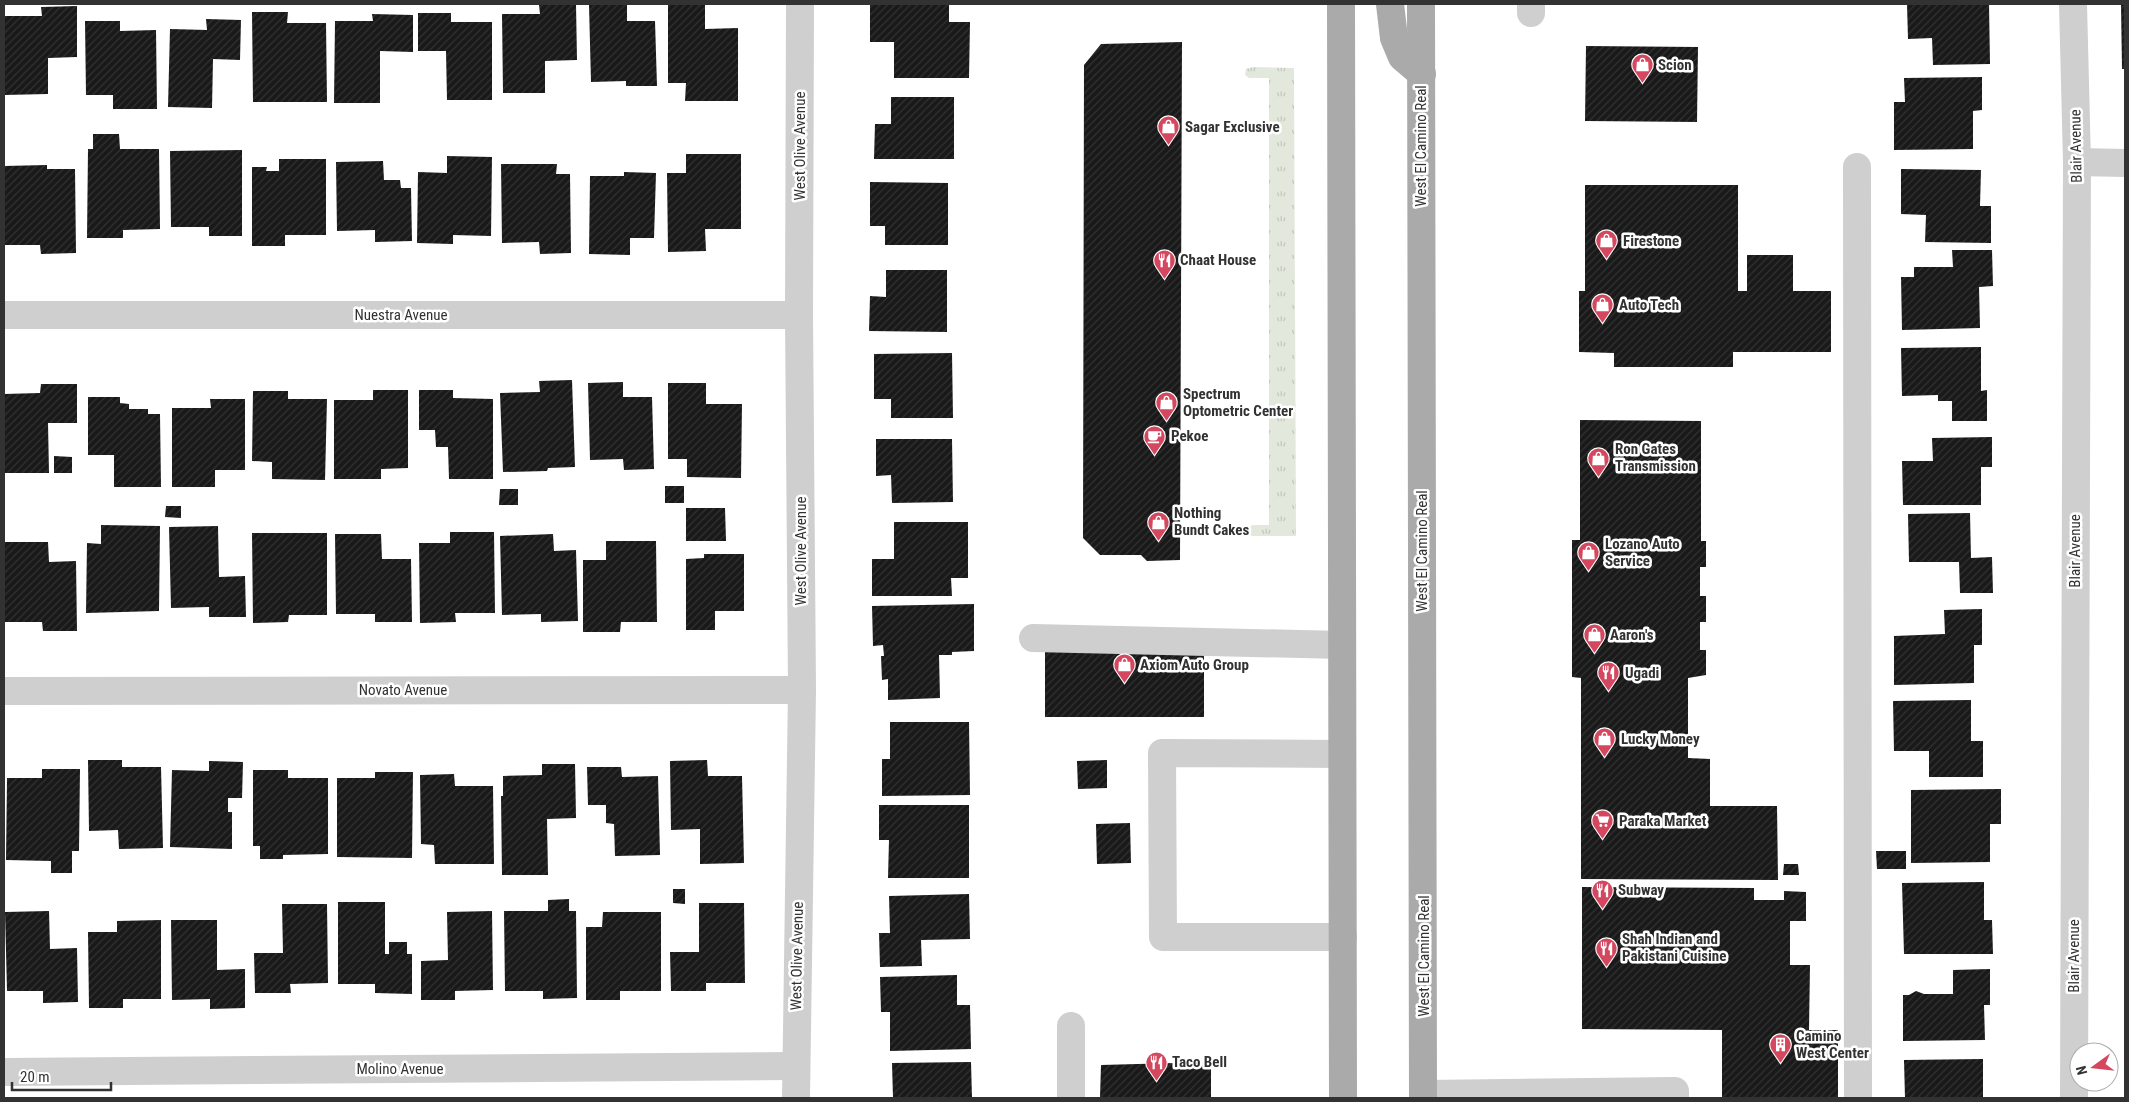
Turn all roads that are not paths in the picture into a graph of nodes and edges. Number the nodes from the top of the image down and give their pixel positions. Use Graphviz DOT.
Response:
graph roads {
  1 [pos="800,4"];
  2 [pos="1341,4"];
  3 [pos="1390,4"];
  4 [pos="1421,4"];
  5 [pos="2073,4"];
  6 [pos="1422,74"];
  7 [pos="2076,162"];
  8 [pos="2125,163"];
  9 [pos="1856,167"];
  10 [pos="799,314"];
  11 [pos="4,315"];
  12 [pos="1033,638"];
  13 [pos="1342,646"];
  14 [pos="802,690"];
  15 [pos="4,691"];
  16 [pos="1342,754"];
  17 [pos="1343,937"];
  18 [pos="1071,1026"];
  19 [pos="795,1066"];
  20 [pos="4,1072"];
  21 [pos="1423,1096"];
  22 [pos="796,1098"];
  23 [pos="1071,1098"];
  24 [pos="1343,1098"];
  25 [pos="1675,1098"];
  26 [pos="1858,1098"];
  27 [pos="2074,1098"];
  1 -- 10 [label="street, West Olive Avenue"];
  2 -- 13 [label="main road"];
  3 -- 6 [label="main road"];
  4 -- 6 [label="main road, West El Camino Real"];
  5 -- 7 [label="street, Blair Avenue"];
  6 -- 21 [label="main road, West El Camino Real"];
  7 -- 8 [label="street"];
  7 -- 27 [label="street, Blair Avenue"];
  9 -- 26 [label="street"];
  10 -- 11 [label="street, Nuestra Avenue"];
  10 -- 14 [label="street, West Olive Avenue"];
  12 -- 13 [label="street"];
  13 -- 16 [label="main road"];
  14 -- 15 [label="street, Novato Avenue"];
  14 -- 19 [label="street, West Olive Avenue"];
  16 -- 17 [label="main road"];
  16 -- 17 [label="street"];
  17 -- 24 [label="main road"];
  18 -- 23 [label="street"];
  19 -- 20 [label="street, Molino Avenue"];
  19 -- 22 [label="street, West Olive Avenue"];
  21 -- 25 [label="street"];
}
